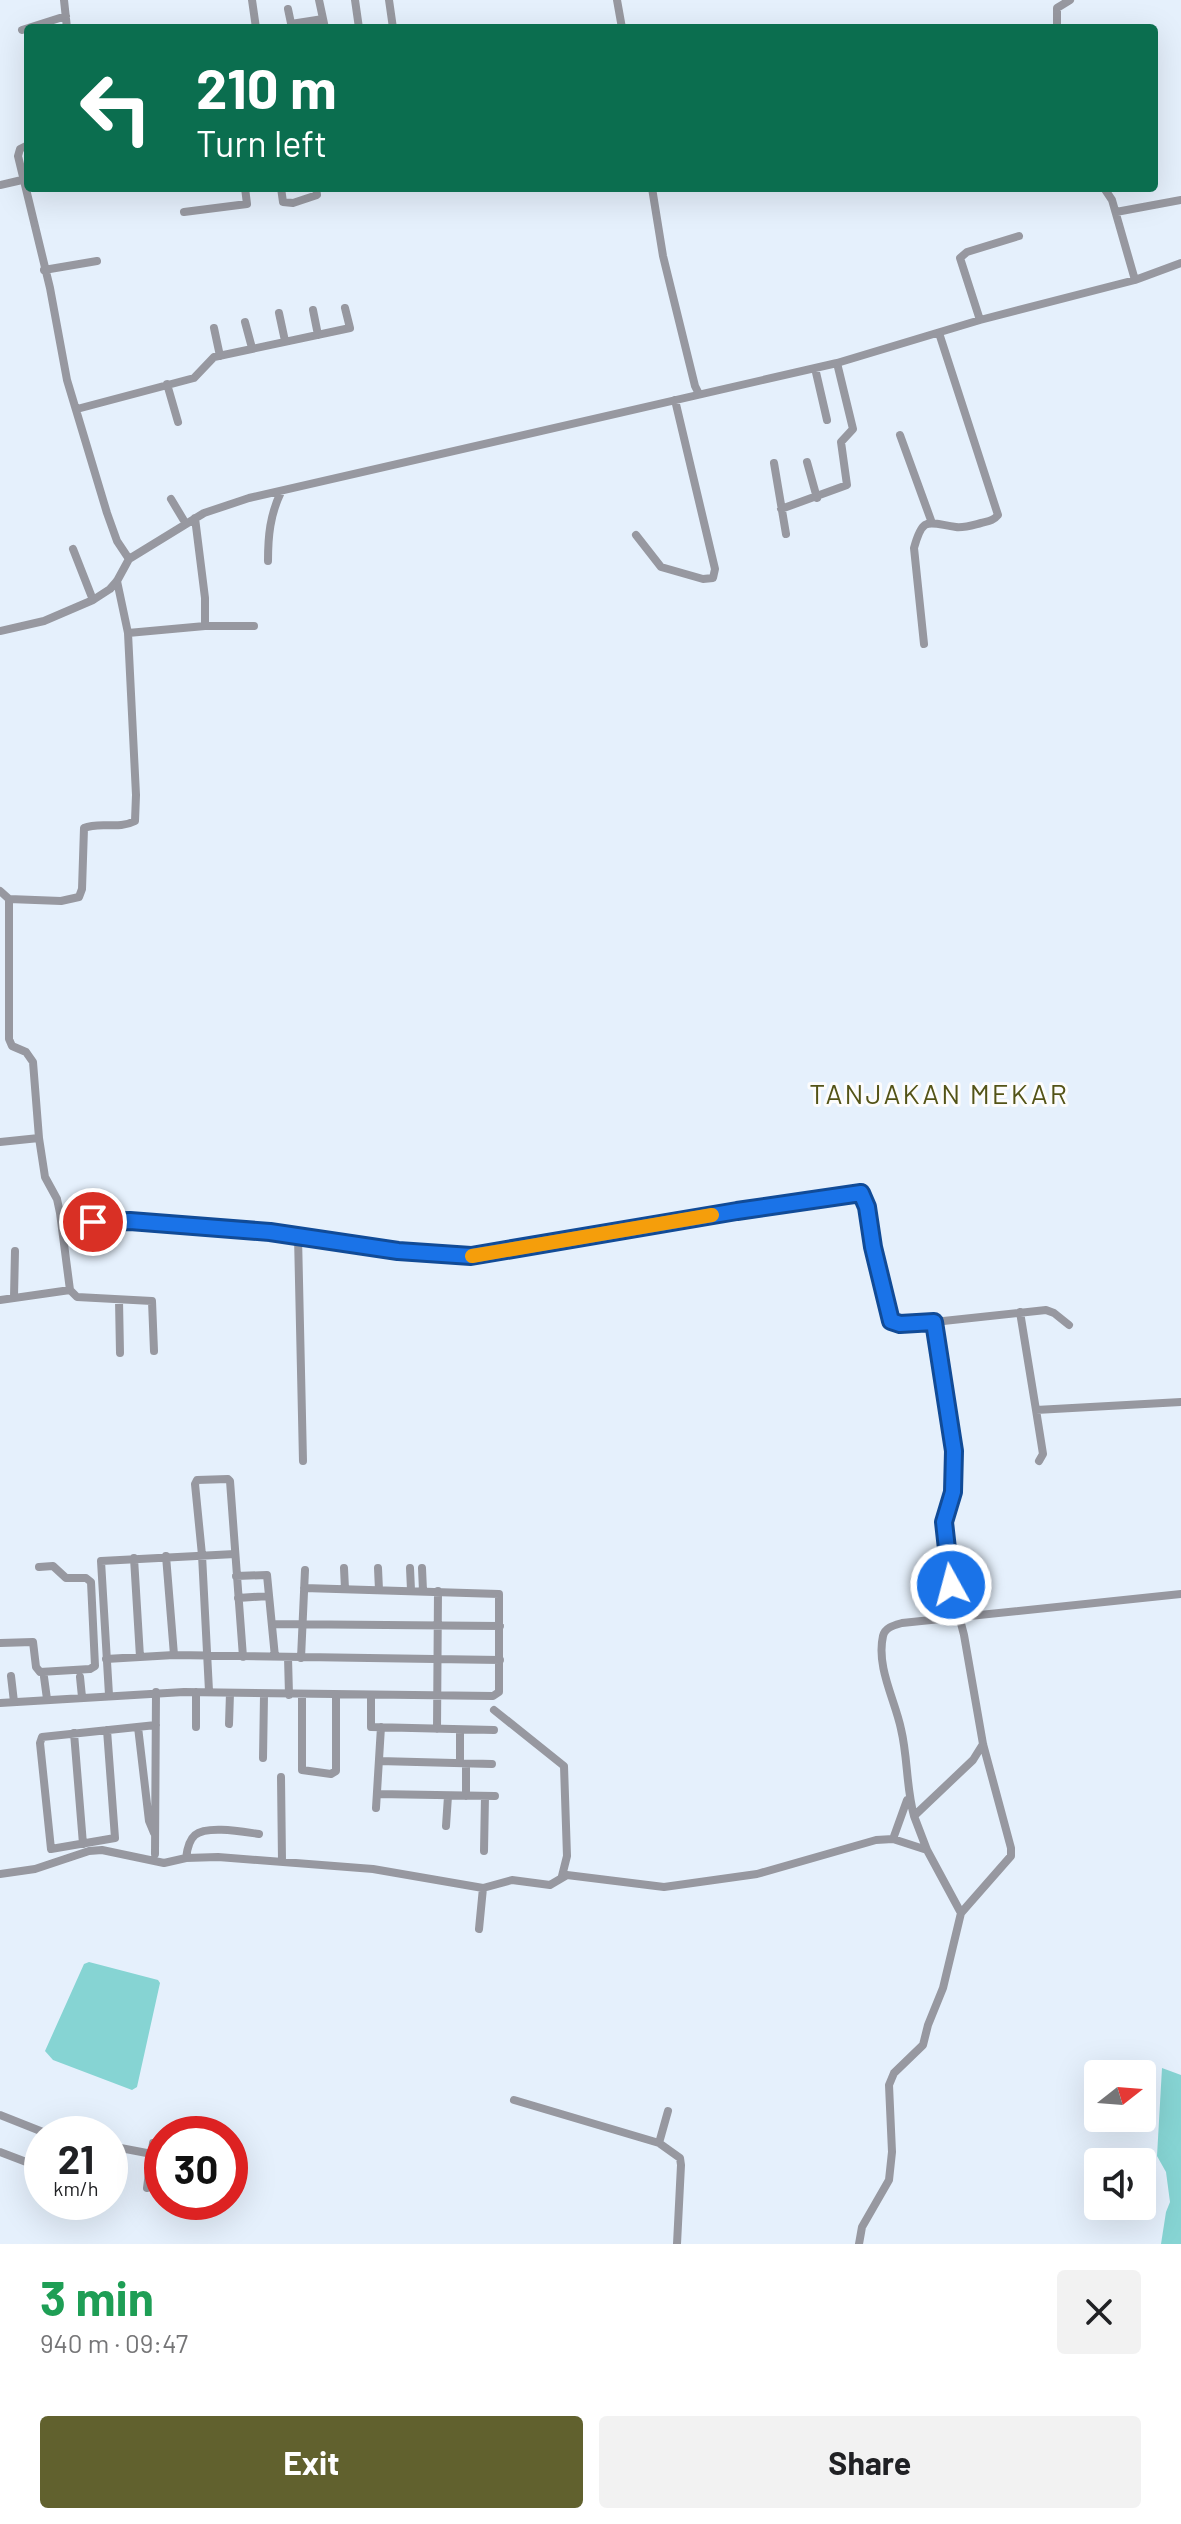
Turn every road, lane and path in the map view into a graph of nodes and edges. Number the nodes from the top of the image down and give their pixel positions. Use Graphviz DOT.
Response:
graph roads {
  1 [pos="64,0"];
  2 [pos="252,0"];
  3 [pos="319,0"];
  4 [pos="355,0"];
  5 [pos="389,0"];
  6 [pos="617,0"];
  7 [pos="1070,0"];
  8 [pos="288,9"];
  9 [pos="66,16"];
  10 [pos="41,24"];
  11 [pos="67,24"];
  12 [pos="255,24"];
  13 [pos="291,24"];
  14 [pos="324,24"];
  15 [pos="358,24"];
  16 [pos="392,24"];
  17 [pos="621,24"];
  18 [pos="1057,24"];
  19 [pos="24,148"];
  20 [pos="22,180"];
  21 [pos="0,185"];
  22 [pos="24,188"];
  23 [pos="25,192"];
  24 [pos="246,192"];
  25 [pos="282,192"];
  26 [pos="317,192"];
  27 [pos="653,192"];
  28 [pos="1106,192"];
  29 [pos="1181,200"];
  30 [pos="184,212"];
  31 [pos="1116,212"];
  32 [pos="1019,236"];
  33 [pos="97,261"];
  34 [pos="1181,263"];
  35 [pos="44,270"];
  36 [pos="1135,280"];
  37 [pos="345,308"];
  38 [pos="313,310"];
  39 [pos="279,313"];
  40 [pos="980,320"];
  41 [pos="245,322"];
  42 [pos="214,328"];
  43 [pos="939,333"];
  44 [pos="318,335"];
  45 [pos="285,341"];
  46 [pos="252,348"];
  47 [pos="220,356"];
  48 [pos="837,363"];
  49 [pos="815,368"];
  50 [pos="167,384"];
  51 [pos="699,394"];
  52 [pos="675,400"];
  53 [pos="77,409"];
  54 [pos="827,420"];
  55 [pos="178,422"];
  56 [pos="900,435"];
  57 [pos="807,462"];
  58 [pos="774,463"];
  59 [pos="281,492"];
  60 [pos="817,498"];
  61 [pos="171,499"];
  62 [pos="781,509"];
  63 [pos="195,518"];
  64 [pos="932,523"];
  65 [pos="186,524"];
  66 [pos="786,534"];
  67 [pos="636,535"];
  68 [pos="73,549"];
  69 [pos="129,559"];
  70 [pos="268,561"];
  71 [pos="117,581"];
  72 [pos="93,600"];
  73 [pos="205,626"];
  74 [pos="254,626"];
  75 [pos="0,631"];
  76 [pos="128,633"];
  77 [pos="924,644"];
  78 [pos="0,891"];
  79 [pos="9,899"];
  80 [pos="39,1138"];
  81 [pos="0,1142"];
  82 [pos="62,1224"];
  83 [pos="298,1236"];
  84 [pos="15,1251"];
  85 [pos="70,1290"];
  86 [pos="14,1297"];
  87 [pos="0,1300"];
  88 [pos="119,1300"];
  89 [pos="1020,1312"];
  90 [pos="934,1322"];
  91 [pos="1069,1325"];
  92 [pos="154,1351"];
  93 [pos="120,1353"];
  94 [pos="1181,1402"];
  95 [pos="1036,1410"];
  96 [pos="303,1461"];
  97 [pos="1039,1461"];
  98 [pos="235,1554"];
  99 [pos="202,1555"];
  100 [pos="166,1556"];
  101 [pos="134,1558"];
  102 [pos="39,1567"];
  103 [pos="344,1568"];
  104 [pos="378,1568"];
  105 [pos="410,1568"];
  106 [pos="422,1568"];
  107 [pos="305,1570"];
  108 [pos="236,1576"];
  109 [pos="304,1588"];
  110 [pos="345,1589"];
  111 [pos="379,1590"];
  112 [pos="411,1590"];
  113 [pos="423,1591"];
  114 [pos="438,1591"];
  115 [pos="1181,1594"];
  116 [pos="269,1596"];
  117 [pos="238,1598"];
  118 [pos="959,1618"];
  119 [pos="303,1623"];
  120 [pos="272,1624"];
  121 [pos="438,1624"];
  122 [pos="500,1626"];
  123 [pos="0,1643"];
  124 [pos="174,1655"];
  125 [pos="207,1655"];
  126 [pos="140,1657"];
  127 [pos="243,1657"];
  128 [pos="275,1657"];
  129 [pos="288,1657"];
  130 [pos="301,1658"];
  131 [pos="106,1659"];
  132 [pos="438,1660"];
  133 [pos="500,1660"];
  134 [pos="11,1676"];
  135 [pos="44,1677"];
  136 [pos="80,1677"];
  137 [pos="209,1691"];
  138 [pos="156,1692"];
  139 [pos="196,1692"];
  140 [pos="230,1693"];
  141 [pos="109,1695"];
  142 [pos="264,1695"];
  143 [pos="289,1695"];
  144 [pos="302,1695"];
  145 [pos="336,1695"];
  146 [pos="371,1695"];
  147 [pos="437,1695"];
  148 [pos="82,1697"];
  149 [pos="47,1699"];
  150 [pos="14,1702"];
  151 [pos="0,1703"];
  152 [pos="494,1710"];
  153 [pos="229,1724"];
  154 [pos="156,1725"];
  155 [pos="138,1727"];
  156 [pos="196,1727"];
  157 [pos="381,1727"];
  158 [pos="437,1729"];
  159 [pos="107,1730"];
  160 [pos="460,1730"];
  161 [pos="494,1730"];
  162 [pos="74,1733"];
  163 [pos="983,1744"];
  164 [pos="263,1758"];
  165 [pos="379,1761"];
  166 [pos="463,1764"];
  167 [pos="492,1764"];
  168 [pos="281,1777"];
  169 [pos="377,1794"];
  170 [pos="908,1795"];
  171 [pos="448,1796"];
  172 [pos="466,1796"];
  173 [pos="376,1808"];
  174 [pos="914,1816"];
  175 [pos="446,1826"];
  176 [pos="259,1834"];
  177 [pos="155,1836"];
  178 [pos="893,1839"];
  179 [pos="83,1844"];
  180 [pos="927,1850"];
  181 [pos="484,1851"];
  182 [pos="155,1854"];
  183 [pos="186,1858"];
  184 [pos="282,1861"];
  185 [pos="0,1874"];
  186 [pos="562,1876"];
  187 [pos="483,1888"];
  188 [pos="961,1913"];
  189 [pos="479,1929"];
  190 [pos="514,2100"];
  191 [pos="668,2111"];
  192 [pos="0,2115"];
  193 [pos="24,2124"];
  194 [pos="659,2143"];
  195 [pos="0,2152"];
  196 [pos="24,2161"];
  197 [pos="677,2244"];
  198 [pos="859,2244"];
  1 -- 9 [label="street"];
  2 -- 12 [label="street"];
  3 -- 14 [label="street"];
  4 -- 15 [label="street"];
  5 -- 16 [label="street"];
  6 -- 17 [label="street"];
  7 -- 18 [label="street"];
  8 -- 13 [label="street"];
  9 -- 10 [label="street"];
  9 -- 11 [label="street"];
  19 -- 20 [label="street"];
  20 -- 21 [label="street"];
  20 -- 22 [label="street"];
  23 -- 35 [label="street"];
  24 -- 30 [label="street"];
  25 -- 26 [label="street"];
  27 -- 51 [label="street"];
  28 -- 31 [label="street"];
  29 -- 31 [label="street"];
  31 -- 36 [label="street"];
  32 -- 40 [label="street"];
  33 -- 35 [label="street"];
  34 -- 36 [label="street"];
  35 -- 53 [label="street"];
  36 -- 40 [label="street"];
  37 -- 44 [label="street"];
  38 -- 44 [label="street"];
  39 -- 45 [label="street"];
  40 -- 43 [label="street"];
  41 -- 46 [label="street"];
  42 -- 47 [label="street"];
  43 -- 48 [label="street"];
  43 -- 64 [label="street"];
  44 -- 45 [label="street"];
  45 -- 46 [label="street"];
  46 -- 47 [label="street"];
  47 -- 50 [label="street"];
  48 -- 49 [label="street"];
  48 -- 60 [label="street"];
  49 -- 51 [label="street"];
  49 -- 54 [label="street"];
  50 -- 53 [label="street"];
  50 -- 55 [label="street"];
  51 -- 52 [label="street"];
  52 -- 59 [label="street"];
  52 -- 67 [label="street"];
  53 -- 69 [label="street"];
  56 -- 64 [label="street"];
  57 -- 60 [label="street"];
  58 -- 62 [label="street"];
  59 -- 63 [label="street"];
  59 -- 70 [label="street"];
  60 -- 62 [label="street"];
  61 -- 65 [label="street"];
  62 -- 66 [label="street"];
  63 -- 65 [label="street"];
  63 -- 73 [label="street"];
  64 -- 77 [label="street"];
  65 -- 69 [label="street"];
  68 -- 72 [label="street"];
  69 -- 71 [label="street"];
  71 -- 72 [label="street"];
  71 -- 76 [label="street"];
  72 -- 75 [label="street"];
  73 -- 74 [label="street"];
  73 -- 76 [label="street"];
  76 -- 79 [label="street"];
  78 -- 79 [label="street"];
  79 -- 80 [label="street"];
  80 -- 81 [label="street"];
  80 -- 82 [label="street"];
  82 -- 83 [label="street"];
  82 -- 85 [label="street"];
  83 -- 90 [label="street"];
  83 -- 96 [label="street"];
  84 -- 86 [label="street"];
  85 -- 86 [label="street"];
  85 -- 88 [label="street"];
  86 -- 87 [label="street"];
  88 -- 92 [label="street"];
  88 -- 93 [label="street"];
  89 -- 90 [label="street"];
  89 -- 91 [label="street"];
  89 -- 95 [label="street"];
  90 -- 118 [label="street"];
  94 -- 95 [label="street"];
  95 -- 97 [label="street"];
  98 -- 99 [label="street"];
  98 -- 99 [label="street"];
  98 -- 108 [label="street"];
  99 -- 100 [label="street"];
  99 -- 125 [label="street"];
  100 -- 101 [label="street"];
  100 -- 124 [label="street"];
  101 -- 126 [label="street"];
  101 -- 131 [label="street"];
  102 -- 123 [label="street"];
  103 -- 110 [label="street"];
  104 -- 111 [label="street"];
  105 -- 112 [label="street"];
  106 -- 113 [label="street"];
  107 -- 109 [label="street"];
  108 -- 116 [label="street"];
  108 -- 117 [label="street"];
  109 -- 110 [label="street"];
  109 -- 119 [label="street"];
  110 -- 111 [label="street"];
  111 -- 112 [label="street"];
  112 -- 113 [label="street"];
  113 -- 114 [label="street"];
  114 -- 121 [label="street"];
  114 -- 122 [label="street"];
  115 -- 118 [label="street"];
  116 -- 117 [label="street"];
  116 -- 120 [label="street"];
  117 -- 127 [label="street"];
  118 -- 163 [label="street"];
  118 -- 170 [label="street"];
  119 -- 120 [label="street"];
  119 -- 121 [label="street"];
  119 -- 130 [label="street"];
  120 -- 128 [label="street"];
  121 -- 122 [label="street"];
  121 -- 132 [label="street"];
  122 -- 133 [label="street"];
  124 -- 125 [label="street"];
  124 -- 126 [label="street"];
  125 -- 127 [label="street"];
  125 -- 137 [label="street"];
  126 -- 131 [label="street"];
  127 -- 128 [label="street"];
  128 -- 129 [label="street"];
  129 -- 130 [label="street"];
  129 -- 143 [label="street"];
  130 -- 132 [label="street"];
  131 -- 141 [label="street"];
  132 -- 133 [label="street"];
  132 -- 147 [label="street"];
  133 -- 147 [label="street"];
  134 -- 150 [label="street"];
  135 -- 149 [label="street"];
  136 -- 148 [label="street"];
  137 -- 139 [label="street"];
  137 -- 140 [label="street"];
  138 -- 139 [label="street"];
  138 -- 141 [label="street"];
  138 -- 154 [label="street"];
  139 -- 156 [label="street"];
  140 -- 142 [label="street"];
  140 -- 153 [label="street"];
  141 -- 148 [label="street"];
  142 -- 143 [label="street"];
  142 -- 164 [label="street"];
  143 -- 144 [label="street"];
  144 -- 145 [label="street"];
  144 -- 145 [label="street"];
  145 -- 146 [label="street"];
  146 -- 147 [label="street"];
  146 -- 157 [label="street"];
  147 -- 158 [label="street"];
  148 -- 149 [label="street"];
  149 -- 150 [label="street"];
  150 -- 151 [label="street"];
  152 -- 186 [label="street"];
  154 -- 155 [label="street"];
  154 -- 177 [label="street"];
  155 -- 159 [label="street"];
  155 -- 177 [label="street"];
  157 -- 158 [label="street"];
  157 -- 165 [label="street"];
  158 -- 160 [label="street"];
  159 -- 162 [label="street"];
  159 -- 179 [label="street"];
  160 -- 161 [label="street"];
  160 -- 166 [label="street"];
  162 -- 179 [label="street"];
  162 -- 179 [label="street"];
  163 -- 174 [label="street"];
  163 -- 188 [label="street"];
  165 -- 166 [label="street"];
  165 -- 169 [label="street"];
  166 -- 167 [label="street"];
  166 -- 172 [label="street"];
  168 -- 184 [label="street"];
  169 -- 171 [label="street"];
  169 -- 173 [label="street"];
  170 -- 174 [label="street"];
  170 -- 178 [label="street"];
  171 -- 172 [label="street"];
  171 -- 175 [label="street"];
  172 -- 181 [label="street"];
  174 -- 180 [label="street"];
  176 -- 183 [label="street"];
  177 -- 182 [label="street"];
  178 -- 180 [label="street"];
  178 -- 186 [label="street"];
  180 -- 188 [label="street"];
  183 -- 184 [label="street"];
  183 -- 185 [label="street"];
  184 -- 187 [label="street"];
  186 -- 187 [label="street"];
  187 -- 189 [label="street"];
  188 -- 198 [label="street"];
  190 -- 194 [label="street"];
  191 -- 194 [label="street"];
  192 -- 193 [label="street"];
  194 -- 197 [label="street"];
  195 -- 196 [label="street"];
}
